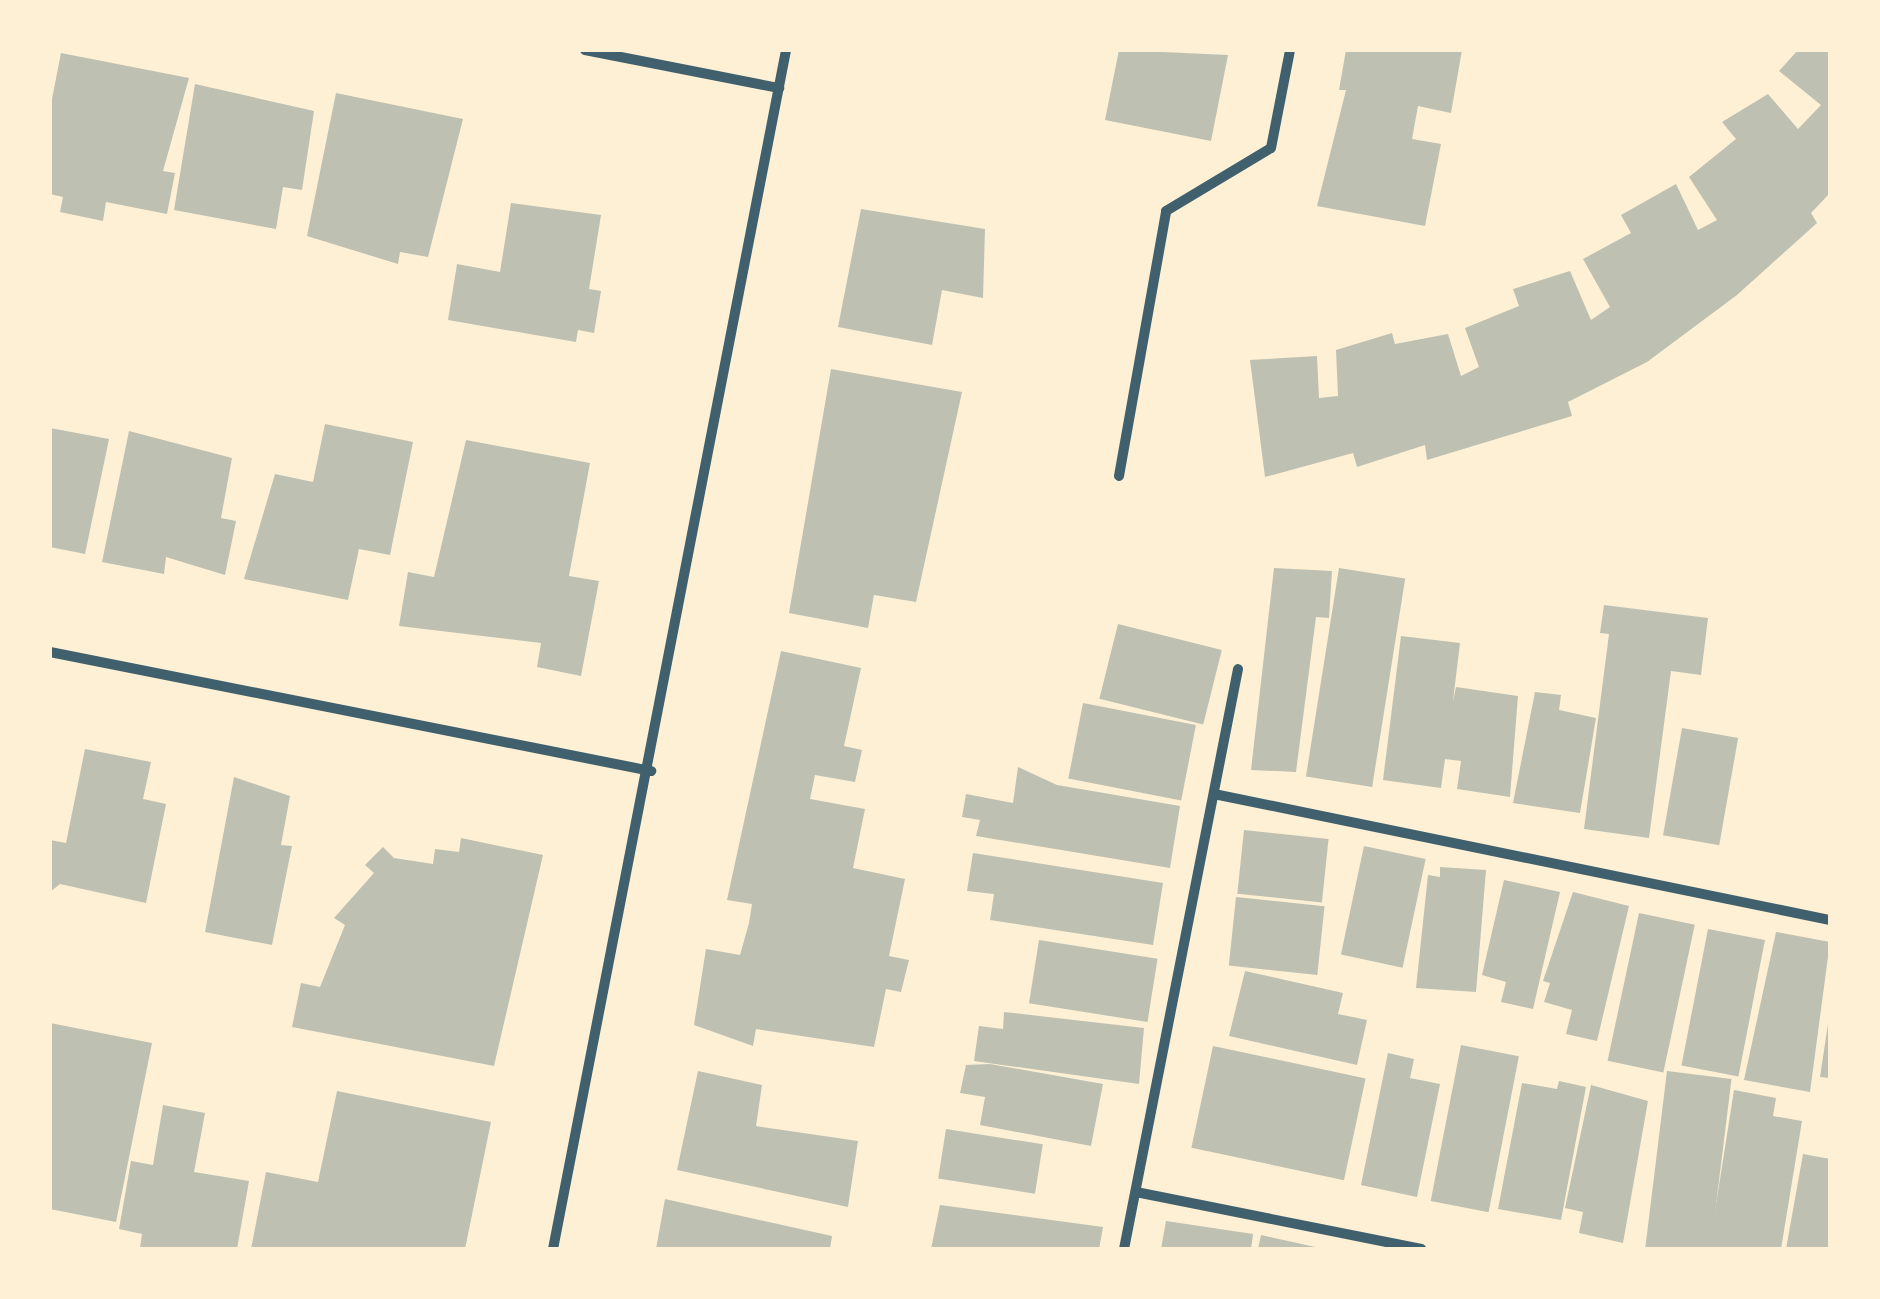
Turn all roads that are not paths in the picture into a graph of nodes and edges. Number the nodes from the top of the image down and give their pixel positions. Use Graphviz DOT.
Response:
graph roads {
  1 [pos="585,50"];
  2 [pos="786,50"];
  3 [pos="1290,50"];
  4 [pos="779,88"];
  5 [pos="1120,476"];
  6 [pos="50,652"];
  7 [pos="1238,669"];
  8 [pos="651,771"];
  9 [pos="1214,794"];
  10 [pos="1830,920"];
  11 [pos="1136,1192"];
  12 [pos="553,1249"];
  13 [pos="1124,1249"];
  14 [pos="1421,1249"];
  1 -- 4 [label="street"];
  2 -- 4 [label="street"];
  3 -- 5 [label="street"];
  4 -- 8 [label="street"];
  6 -- 8 [label="street"];
  7 -- 9 [label="street"];
  8 -- 12 [label="street"];
  9 -- 10 [label="street"];
  9 -- 11 [label="street"];
  11 -- 13 [label="street"];
  11 -- 14 [label="street"];
}
